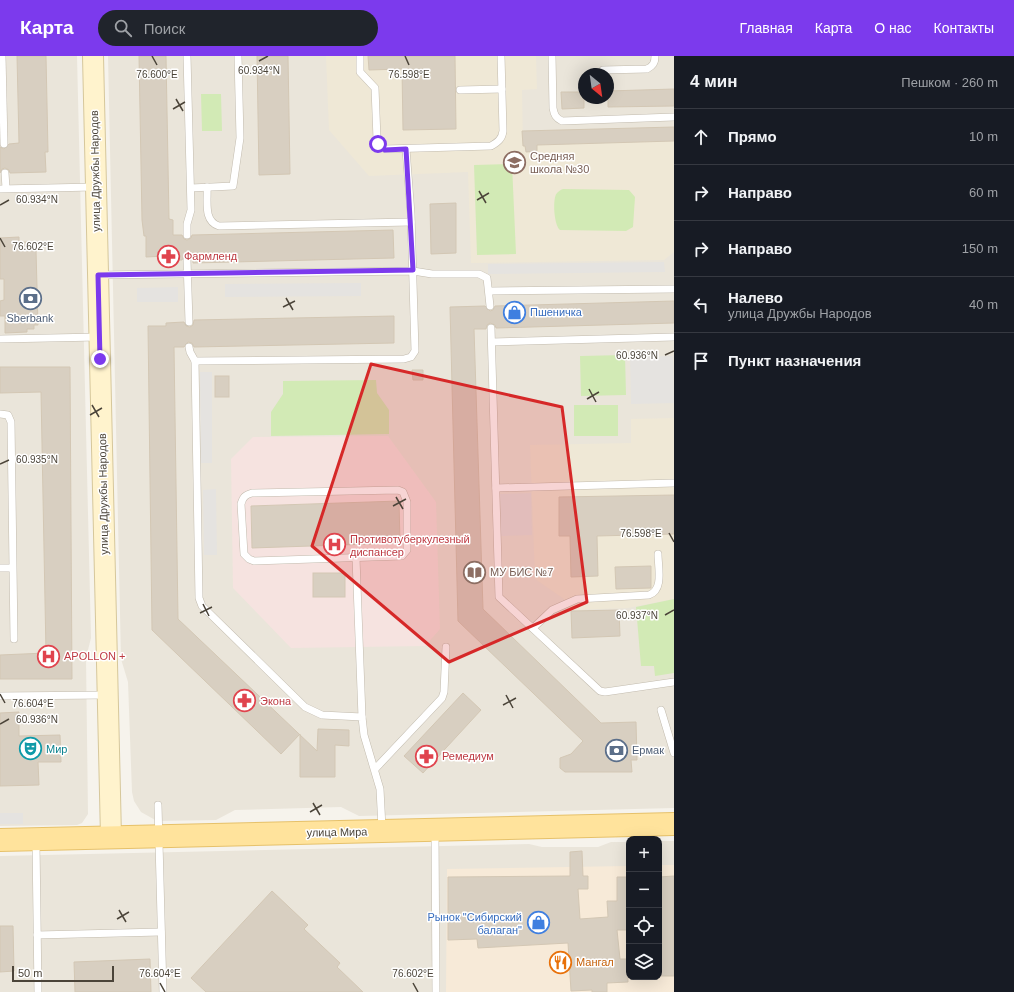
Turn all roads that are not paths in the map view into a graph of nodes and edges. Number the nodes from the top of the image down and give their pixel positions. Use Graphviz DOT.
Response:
graph roads {
  1 [pos="2,56"];
  2 [pos="93,56"];
  3 [pos="187,56"];
  4 [pos="238,56"];
  5 [pos="360,56"];
  6 [pos="501,56"];
  7 [pos="552,56"];
  8 [pos="655,56"];
  9 [pos="614,70"];
  10 [pos="502,89"];
  11 [pos="460,90"];
  12 [pos="1,95"];
  13 [pos="674,117"];
  14 [pos="4,144"];
  15 [pos="406,149"];
  16 [pos="5,173"];
  17 [pos="95,187"];
  18 [pos="208,187"];
  19 [pos="3,188"];
  20 [pos="191,188"];
  21 [pos="411,222"];
  22 [pos="186,235"];
  23 [pos="187,260"];
  24 [pos="413,270"];
  25 [pos="188,273"];
  26 [pos="98,275"];
  27 [pos="674,289"];
  28 [pos="490,292"];
  29 [pos="490,306"];
  30 [pos="189,322"];
  31 [pos="491,328"];
  32 [pos="99,337"];
  33 [pos="674,337"];
  34 [pos="0,339"];
  35 [pos="492,342"];
  36 [pos="189,347"];
  37 [pos="195,362"];
  38 [pos="0,414"];
  39 [pos="674,483"];
  40 [pos="496,488"];
  41 [pos="658,554"];
  42 [pos="356,558"];
  43 [pos="0,568"];
  44 [pos="12,568"];
  45 [pos="533,628"];
  46 [pos="14,639"];
  47 [pos="446,647"];
  48 [pos="674,682"];
  49 [pos="107,695"];
  50 [pos="0,696"];
  51 [pos="661,710"];
  52 [pos="362,717"];
  53 [pos="674,753"];
  54 [pos="375,769"];
  55 [pos="158,805"];
  56 [pos="674,824"];
  57 [pos="435,829"];
  58 [pos="382,831"];
  59 [pos="159,836"];
  60 [pos="111,837"];
  61 [pos="36,839"];
  62 [pos="0,840"];
  63 [pos="161,932"];
  64 [pos="37,936"];
  65 [pos="38,992"];
  66 [pos="163,992"];
  67 [pos="436,992"];
  1 -- 12 [label="lane"];
  2 -- 17 [label="street, улица Дружбы Народов"];
  3 -- 20 [label="lane"];
  4 -- 18 [label="lane"];
  5 -- 15 [label="lane"];
  6 -- 10 [label="lane"];
  7 -- 13 [label="lane"];
  8 -- 9 [label="lane"];
  10 -- 11 [label="lane"];
  10 -- 15 [label="lane"];
  12 -- 14 [label="lane"];
  15 -- 21 [label="lane"];
  16 -- 19 [label="lane"];
  17 -- 19 [label="lane"];
  17 -- 26 [label="street, улица Дружбы Народов"];
  18 -- 20 [label="lane"];
  18 -- 21 [label="lane"];
  20 -- 22 [label="lane"];
  21 -- 24 [label="lane"];
  23 -- 25 [label="lane"];
  24 -- 25 [label="lane"];
  24 -- 28 [label="lane"];
  24 -- 37 [label="lane"];
  25 -- 26 [label="lane"];
  25 -- 30 [label="lane"];
  26 -- 32 [label="street, улица Дружбы Народов"];
  27 -- 28 [label="lane"];
  28 -- 29 [label="lane"];
  31 -- 35 [label="lane"];
  32 -- 34 [label="lane"];
  32 -- 49 [label="street, улица Дружбы Народов"];
  33 -- 35 [label="lane"];
  35 -- 40 [label="lane"];
  36 -- 37 [label="lane"];
  37 -- 52 [label="lane"];
  38 -- 44 [label="lane"];
  39 -- 40 [label="lane"];
  40 -- 45 [label="lane"];
  41 -- 45 [label="lane"];
  42 -- 42 [label="lane"];
  42 -- 52 [label="lane"];
  43 -- 44 [label="lane"];
  44 -- 46 [label="lane"];
  45 -- 48 [label="lane"];
  47 -- 54 [label="lane"];
  49 -- 50 [label="lane"];
  49 -- 60 [label="street, улица Дружбы Народов"];
  51 -- 53 [label="lane"];
  52 -- 54 [label="lane"];
  54 -- 58 [label="lane"];
  55 -- 59 [label="lane"];
  56 -- 57 [label="main road, улица Мира"];
  57 -- 58 [label="main road, улица Мира"];
  57 -- 67 [label="lane"];
  58 -- 59 [label="main road, улица Мира"];
  59 -- 60 [label="main road, улица Мира"];
  59 -- 63 [label="lane"];
  60 -- 61 [label="main road, улица Мира"];
  61 -- 62 [label="main road, улица Мира"];
  61 -- 64 [label="lane"];
  63 -- 64 [label="lane"];
  63 -- 66 [label="lane"];
  64 -- 65 [label="lane"];
}
